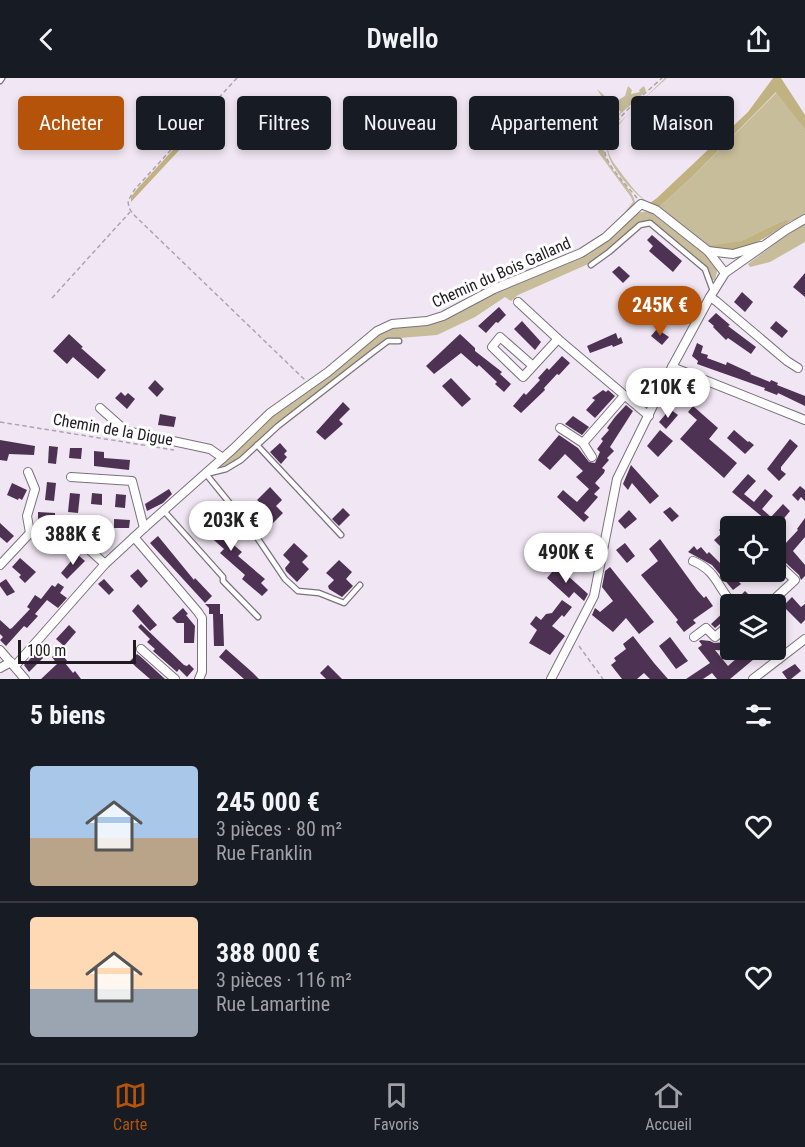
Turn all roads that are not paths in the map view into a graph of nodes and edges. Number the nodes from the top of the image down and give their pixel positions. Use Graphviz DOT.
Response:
graph roads {
  1 [pos="805,219"];
  2 [pos="766,244"];
  3 [pos="708,251"];
  4 [pos="591,265"];
  5 [pos="725,273"];
  6 [pos="711,294"];
  7 [pos="518,302"];
  8 [pos="558,339"];
  9 [pos="399,341"];
  10 [pos="533,366"];
  11 [pos="672,367"];
  12 [pos="798,368"];
  13 [pos="624,396"];
  14 [pos="100,408"];
  15 [pos="649,416"];
  16 [pos="805,420"];
  17 [pos="560,428"];
  18 [pos="583,442"];
  19 [pos="257,445"];
  20 [pos="592,457"];
  21 [pos="223,458"];
  22 [pos="28,471"];
  23 [pos="206,474"];
  24 [pos="71,477"];
  25 [pos="164,511"];
  26 [pos="144,528"];
  27 [pos="30,533"];
  28 [pos="341,535"];
  29 [pos="134,537"];
  30 [pos="693,561"];
  31 [pos="105,564"];
  32 [pos="0,565"];
  33 [pos="786,572"];
  34 [pos="360,585"];
  35 [pos="723,594"];
  36 [pos="780,594"];
  37 [pos="258,617"];
  38 [pos="720,632"];
  39 [pos="694,637"];
  40 [pos="805,639"];
  41 [pos="141,649"];
  42 [pos="0,650"];
  43 [pos="786,654"];
  44 [pos="778,660"];
  45 [pos="13,664"];
  46 [pos="0,668"];
  47 [pos="25,679"];
  48 [pos="175,679"];
  49 [pos="199,679"];
  50 [pos="551,679"];
  51 [pos="753,679"];
  1 -- 2 [label="street"];
  2 -- 3 [label="street"];
  2 -- 5 [label="street"];
  3 -- 5 [label="street"];
  3 -- 21 [label="street, Chemin du Bois Galland"];
  4 -- 6 [label="lane"];
  5 -- 6 [label="street"];
  6 -- 11 [label="street"];
  6 -- 12 [label="street"];
  7 -- 8 [label="street"];
  8 -- 10 [label="street"];
  8 -- 13 [label="street"];
  9 -- 19 [label="lane"];
  10 -- 10 [label="street"];
  11 -- 15 [label="street"];
  11 -- 16 [label="street"];
  13 -- 15 [label="street"];
  13 -- 18 [label="street"];
  14 -- 21 [label="street"];
  15 -- 50 [label="street"];
  17 -- 18 [label="street"];
  18 -- 20 [label="street"];
  19 -- 23 [label="lane"];
  19 -- 28 [label="lane"];
  21 -- 23 [label="street, Chemin du Bois Galland"];
  22 -- 27 [label="street"];
  23 -- 25 [label="street, Chemin du Bois Galland"];
  23 -- 34 [label="lane"];
  24 -- 26 [label="street"];
  25 -- 26 [label="street, Chemin du Bois Galland"];
  25 -- 37 [label="lane"];
  26 -- 29 [label="street, Chemin du Bois Galland"];
  27 -- 31 [label="street"];
  27 -- 32 [label="street"];
  29 -- 31 [label="street, Chemin du Bois Galland"];
  29 -- 49 [label="street"];
  30 -- 35 [label="street"];
  31 -- 45 [label="street, Chemin du Bois Galland"];
  33 -- 36 [label="street"];
  38 -- 39 [label="street"];
  40 -- 43 [label="street"];
  41 -- 48 [label="street"];
  42 -- 45 [label="street"];
  44 -- 51 [label="street"];
  45 -- 46 [label="street, Chemin du Bois Galland"];
  45 -- 47 [label="street"];
}
